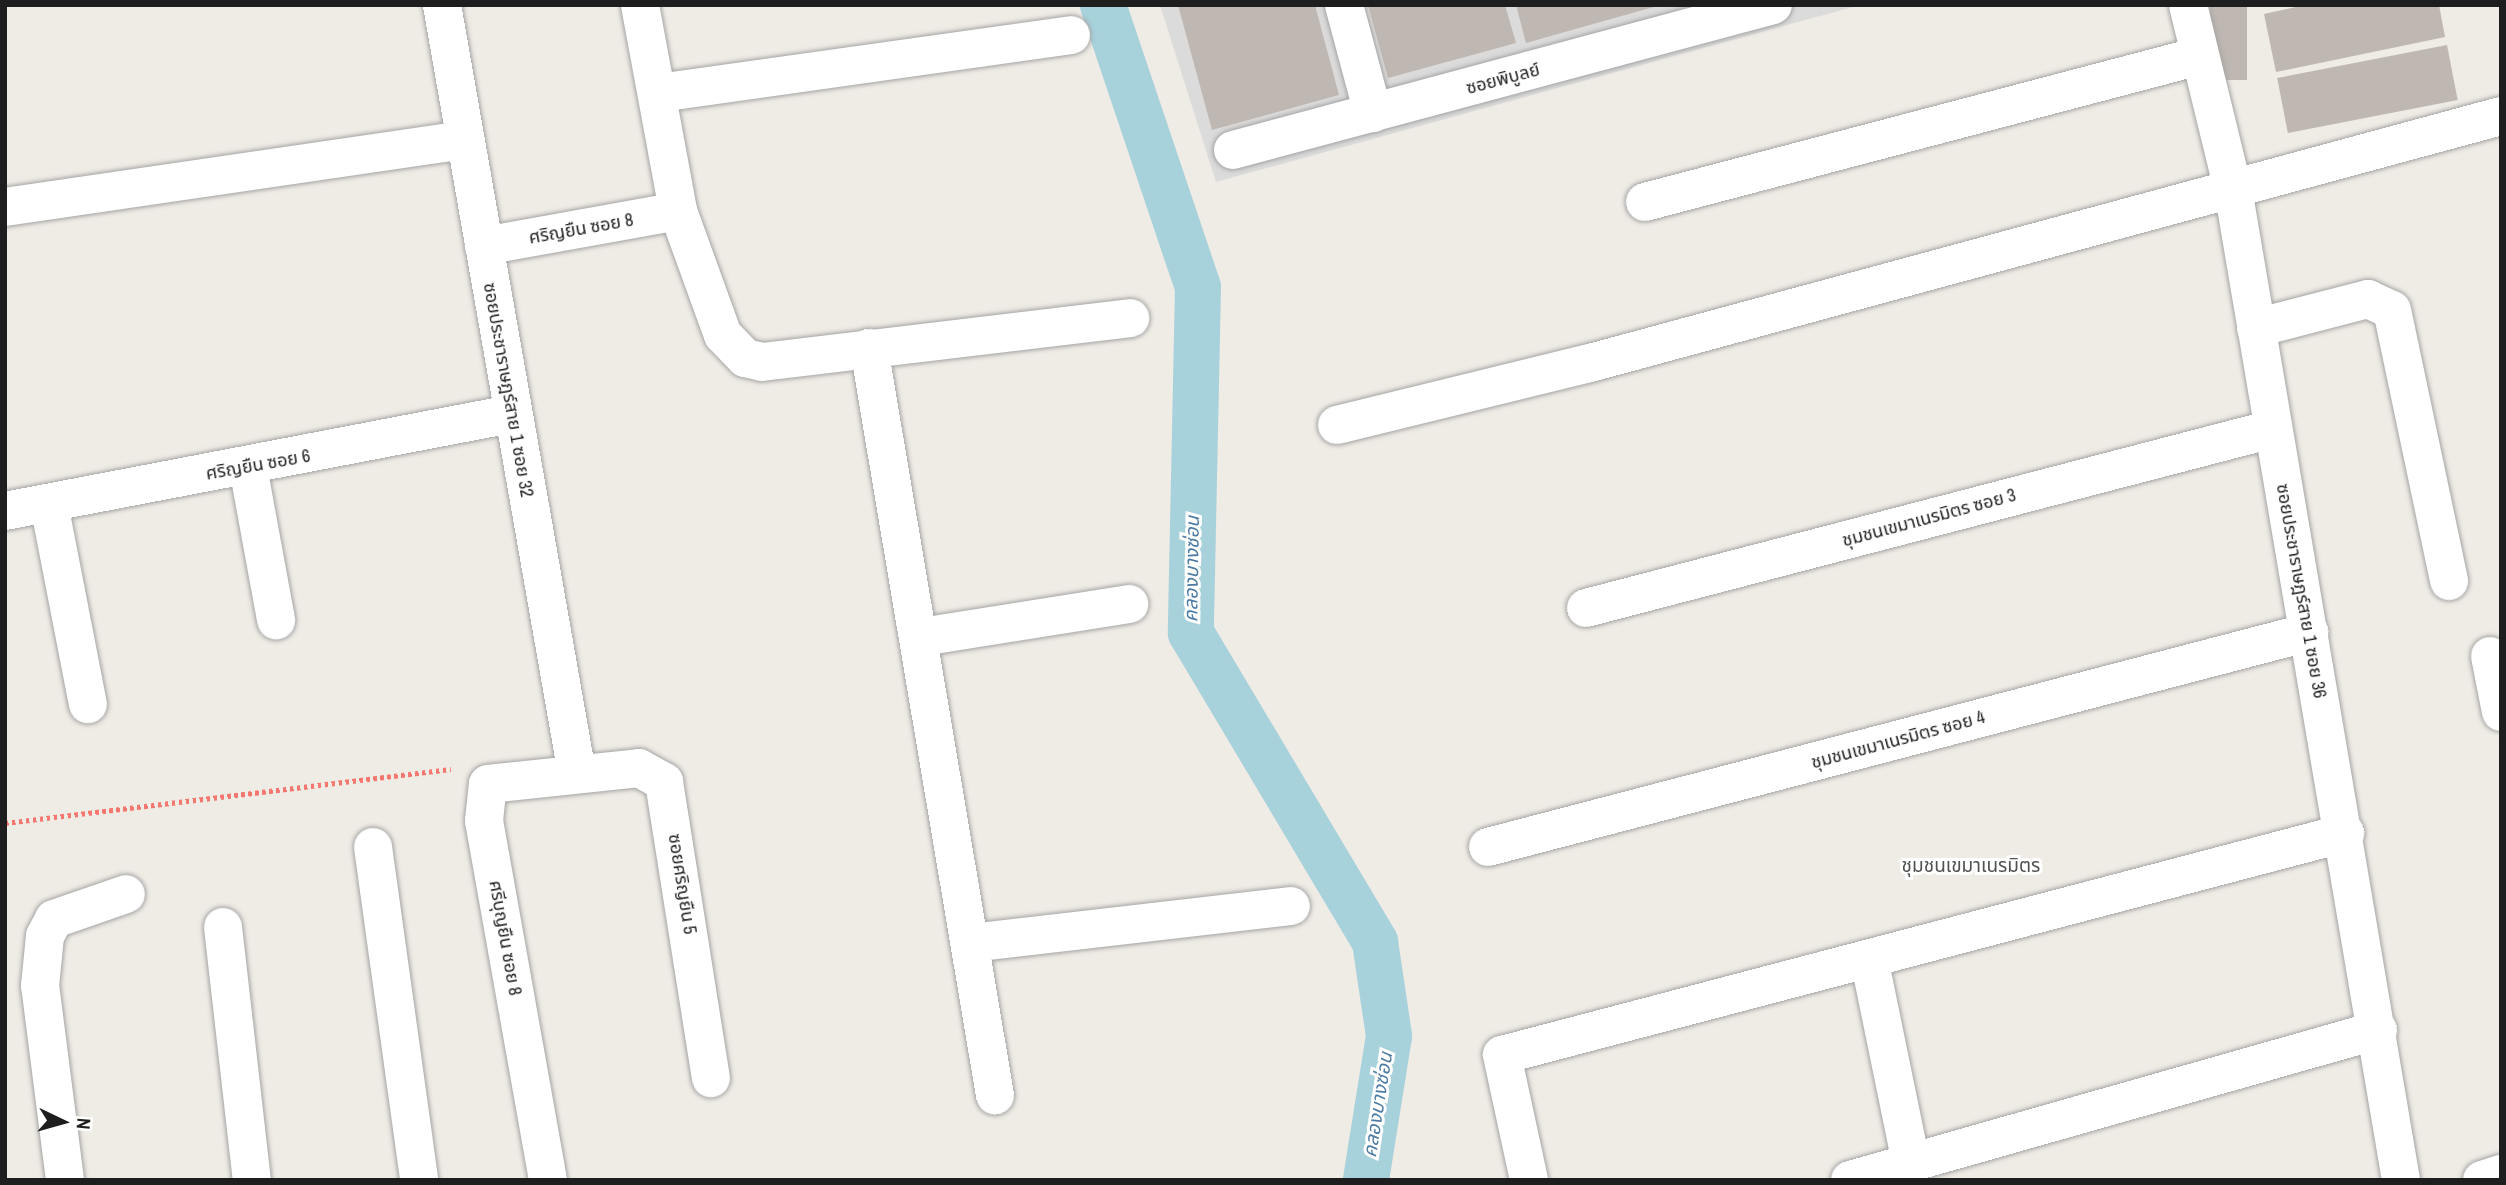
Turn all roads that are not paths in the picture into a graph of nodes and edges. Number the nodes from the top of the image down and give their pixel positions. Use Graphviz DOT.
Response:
graph roads {
  1 [pos="442,5"];
  2 [pos="640,5"];
  3 [pos="1344,5"];
  4 [pos="1773,5"];
  5 [pos="2188,5"];
  6 [pos="1694,17"];
  7 [pos="1071,35"];
  8 [pos="2199,56"];
  9 [pos="659,93"];
  10 [pos="1373,113"];
  11 [pos="2501,116"];
  12 [pos="463,141"];
  13 [pos="1233,150"];
  14 [pos="2232,189"];
  15 [pos="1645,202"];
  16 [pos="5,207"];
  17 [pos="678,211"];
  18 [pos="484,246"];
  19 [pos="1130,318"];
  20 [pos="2256,328"];
  21 [pos="869,348"];
  22 [pos="511,414"];
  23 [pos="1337,425"];
  24 [pos="2272,429"];
  25 [pos="248,467"];
  26 [pos="49,503"];
  27 [pos="5,511"];
  28 [pos="2449,581"];
  29 [pos="1129,604"];
  30 [pos="1586,608"];
  31 [pos="276,620"];
  32 [pos="2309,632"];
  33 [pos="921,637"];
  34 [pos="2490,656"];
  35 [pos="88,704"];
  36 [pos="2501,712"];
  37 [pos="577,775"];
  38 [pos="2345,833"];
  39 [pos="373,847"];
  40 [pos="1488,847"];
  41 [pos="126,894"];
  42 [pos="1291,906"];
  43 [pos="223,927"];
  44 [pos="971,943"];
  45 [pos="1871,962"];
  46 [pos="2378,1030"];
  47 [pos="711,1078"];
  48 [pos="996,1095"];
  49 [pos="1911,1163"];
  50 [pos="2501,1174"];
  51 [pos="65,1180"];
  52 [pos="252,1180"];
  53 [pos="419,1180"];
  54 [pos="548,1180"];
  55 [pos="1529,1180"];
  56 [pos="1850,1180"];
  57 [pos="2401,1180"];
  58 [pos="2482,1180"];
  1 -- 12 [label="street, ซอยประชาราษฎร์สาย 1 ซอย 32"];
  2 -- 9 [label="street"];
  3 -- 10 [label="street"];
  4 -- 6 [label="street, ซอยพิบูลย์"];
  5 -- 8 [label="street, ซอยประชาราษฎร์สาย 1 ซอย 36"];
  6 -- 10 [label="street, ซอยพิบูลย์"];
  7 -- 9 [label="street"];
  8 -- 14 [label="street, ซอยประชาราษฎร์สาย 1 ซอย 36"];
  8 -- 15 [label="street"];
  9 -- 17 [label="street"];
  10 -- 13 [label="street, ซอยพิบูลย์"];
  11 -- 14 [label="street"];
  12 -- 16 [label="street"];
  12 -- 18 [label="street, ซอยประชาราษฎร์สาย 1 ซอย 32"];
  14 -- 20 [label="street, ซอยประชาราษฎร์สาย 1 ซอย 36"];
  14 -- 23 [label="street"];
  17 -- 18 [label="street, ศริญยืน ซอย 8"];
  17 -- 21 [label="street"];
  18 -- 22 [label="street, ซอยประชาราษฎร์สาย 1 ซอย 32"];
  19 -- 21 [label="street"];
  20 -- 24 [label="street, ซอยประชาราษฎร์สาย 1 ซอย 36"];
  20 -- 28 [label="street"];
  21 -- 33 [label="street"];
  22 -- 25 [label="street, ศริญยืน ซอย 6"];
  22 -- 37 [label="street, ซอยประชาราษฎร์สาย 1 ซอย 32"];
  24 -- 30 [label="street, ชุมชนเขมาเนรมิตร ซอย 3"];
  24 -- 32 [label="street, ซอยประชาราษฎร์สาย 1 ซอย 36"];
  25 -- 26 [label="street, ศริญยืน ซอย 6"];
  25 -- 31 [label="street"];
  26 -- 27 [label="street, ศริญยืน ซอย 6"];
  26 -- 35 [label="street"];
  29 -- 33 [label="street"];
  32 -- 38 [label="street, ซอยประชาราษฎร์สาย 1 ซอย 36"];
  32 -- 40 [label="street, ชุมชนเขมาเนรมิตร ซอย 4"];
  33 -- 44 [label="street"];
  34 -- 36 [label="street"];
  37 -- 47 [label="street, ซอยศริญยืน 5"];
  37 -- 54 [label="street, ศรีบุญยืน ซอย 8"];
  38 -- 45 [label="street"];
  38 -- 46 [label="street, ซอยประชาราษฎร์สาย 1 ซอย 36"];
  39 -- 53 [label="street"];
  41 -- 51 [label="street"];
  42 -- 44 [label="street"];
  43 -- 52 [label="street"];
  44 -- 48 [label="street"];
  45 -- 49 [label="street"];
  45 -- 55 [label="street"];
  46 -- 49 [label="street"];
  46 -- 57 [label="street, ซอยประชาราษฎร์สาย 1 ซอย 36"];
  49 -- 56 [label="street"];
  50 -- 58 [label="street"];
}
